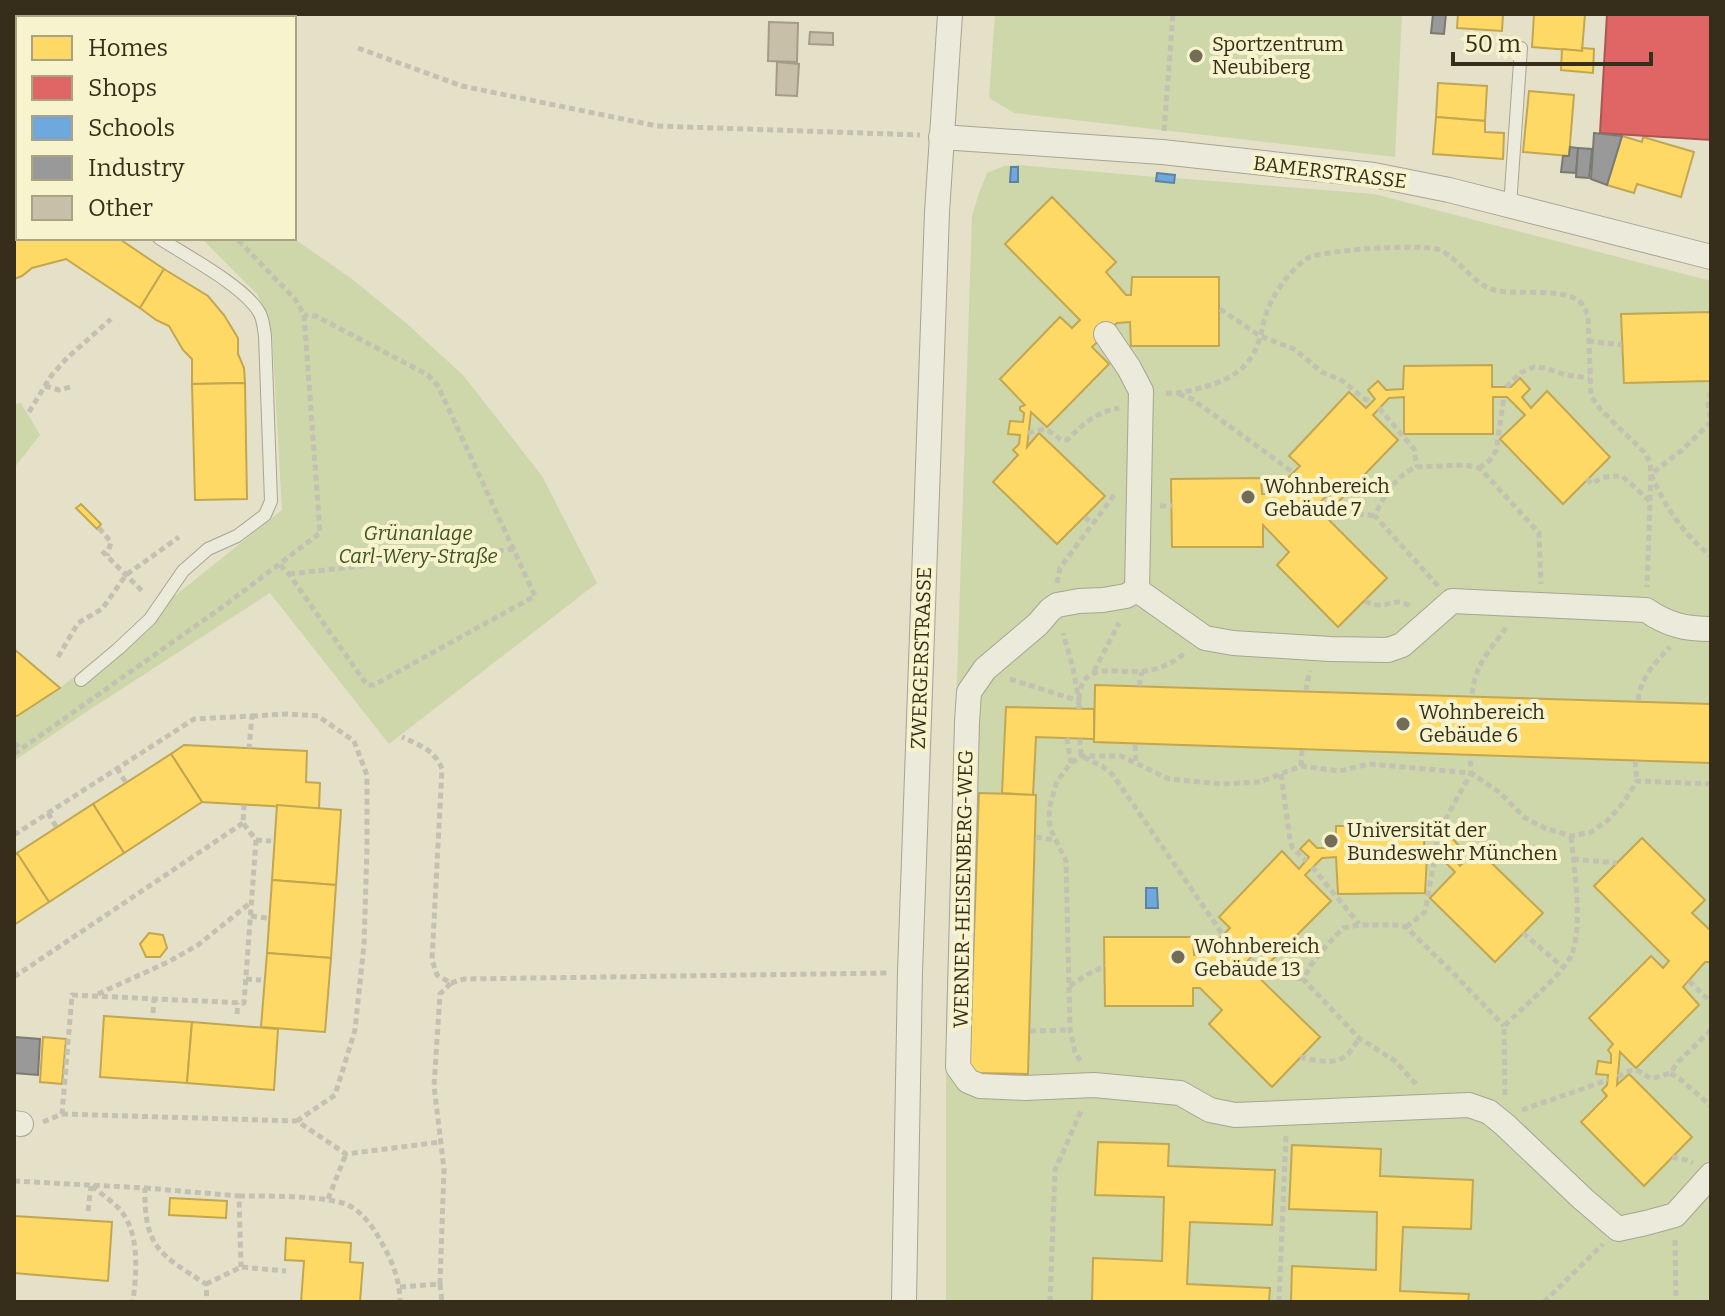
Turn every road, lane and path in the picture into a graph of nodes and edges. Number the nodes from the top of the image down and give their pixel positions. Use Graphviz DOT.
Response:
graph roads {
  1 [pos="950,14"];
  2 [pos="1173,14"];
  3 [pos="358,48"];
  4 [pos="1521,48"];
  5 [pos="941,137"];
  6 [pos="1162,152"];
  7 [pos="1510,206"];
  8 [pos="162,240"];
  9 [pos="1711,257"];
  10 [pos="1220,309"];
  11 [pos="304,315"];
  12 [pos="111,319"];
  13 [pos="1106,334"];
  14 [pos="1260,336"];
  15 [pos="1588,341"];
  16 [pos="1622,345"];
  17 [pos="1589,378"];
  18 [pos="45,386"];
  19 [pos="74,386"];
  20 [pos="1506,387"];
  21 [pos="1711,392"];
  22 [pos="1178,394"];
  23 [pos="1140,398"];
  24 [pos="1506,399"];
  25 [pos="1372,402"];
  26 [pos="1382,408"];
  27 [pos="29,412"];
  28 [pos="1028,433"];
  29 [pos="1417,467"];
  30 [pos="1139,468"];
  31 [pos="1479,468"];
  32 [pos="1294,473"];
  33 [pos="1651,474"];
  34 [pos="1587,479"];
  35 [pos="1322,501"];
  36 [pos="1651,502"];
  37 [pos="1375,516"];
  38 [pos="1085,517"];
  39 [pos="1092,524"];
  40 [pos="99,528"];
  41 [pos="179,537"];
  42 [pos="514,549"];
  43 [pos="1711,556"];
  44 [pos="280,565"];
  45 [pos="289,574"];
  46 [pos="126,575"];
  47 [pos="1137,590"];
  48 [pos="143,592"];
  49 [pos="1365,601"];
  50 [pos="1452,601"];
  51 [pos="1057,605"];
  52 [pos="1532,605"];
  53 [pos="1646,610"];
  54 [pos="1430,621"];
  55 [pos="1699,629"];
  56 [pos="1205,638"];
  57 [pos="58,657"];
  58 [pos="985,669"];
  59 [pos="1094,671"];
  60 [pos="1142,672"];
  61 [pos="81,680"];
  62 [pos="1139,686"];
  63 [pos="1472,694"];
  64 [pos="1638,700"];
  65 [pos="1079,701"];
  66 [pos="1079,709"];
  67 [pos="252,716"];
  68 [pos="402,737"];
  69 [pos="1067,738"];
  70 [pos="1080,739"];
  71 [pos="14,743"];
  72 [pos="1135,745"];
  73 [pos="249,748"];
  74 [pos="21,749"];
  75 [pos="1302,750"];
  76 [pos="1081,756"];
  77 [pos="1470,756"];
  78 [pos="1635,761"];
  79 [pos="1136,762"];
  80 [pos="1071,763"];
  81 [pos="1301,766"];
  82 [pos="117,768"];
  83 [pos="1471,773"];
  84 [pos="1281,774"];
  85 [pos="1637,781"];
  86 [pos="126,783"];
  87 [pos="1711,784"];
  88 [pos="244,805"];
  89 [pos="48,813"];
  90 [pos="243,823"];
  91 [pos="57,828"];
  92 [pos="14,835"];
  93 [pos="1571,836"];
  94 [pos="1036,837"];
  95 [pos="256,840"];
  96 [pos="1054,840"];
  97 [pos="271,841"];
  98 [pos="1436,848"];
  99 [pos="1573,859"];
  100 [pos="1443,860"];
  101 [pos="1306,861"];
  102 [pos="1617,863"];
  103 [pos="1314,867"];
  104 [pos="251,903"];
  105 [pos="251,916"];
  106 [pos="267,918"];
  107 [pos="1360,925"];
  108 [pos="1406,927"];
  109 [pos="1523,933"];
  110 [pos="1223,935"];
  111 [pos="1250,959"];
  112 [pos="1105,966"];
  113 [pos="1563,967"];
  114 [pos="899,972"];
  115 [pos="14,977"];
  116 [pos="246,979"];
  117 [pos="1303,979"];
  118 [pos="261,980"];
  119 [pos="1689,981"];
  120 [pos="451,983"];
  121 [pos="1069,986"];
  122 [pos="93,996"];
  123 [pos="154,999"];
  124 [pos="1711,1002"];
  125 [pos="238,1003"];
  126 [pos="153,1013"];
  127 [pos="237,1014"];
  128 [pos="1504,1026"];
  129 [pos="1070,1030"];
  130 [pos="1711,1030"];
  131 [pos="1030,1031"];
  132 [pos="1359,1038"];
  133 [pos="1300,1057"];
  134 [pos="1670,1073"];
  135 [pos="1619,1075"];
  136 [pos="1608,1080"];
  137 [pos="1094,1085"];
  138 [pos="1711,1106"];
  139 [pos="1431,1107"];
  140 [pos="1287,1113"];
  141 [pos="62,1114"];
  142 [pos="1505,1120"];
  143 [pos="297,1121"];
  144 [pos="17,1124"];
  145 [pos="440,1142"];
  146 [pos="346,1154"];
  147 [pos="1711,1175"];
  148 [pos="14,1181"];
  149 [pos="91,1185"];
  150 [pos="145,1188"];
  151 [pos="239,1196"];
  152 [pos="328,1199"];
  153 [pos="88,1211"];
  154 [pos="1675,1215"];
  155 [pos="1618,1229"];
  156 [pos="241,1267"];
  157 [pos="286,1271"];
  158 [pos="206,1284"];
  159 [pos="440,1284"];
  160 [pos="400,1287"];
  161 [pos="133,1302"];
  162 [pos="207,1302"];
  163 [pos="400,1302"];
  164 [pos="442,1302"];
  165 [pos="904,1302"];
  166 [pos="1050,1302"];
  167 [pos="1279,1302"];
  168 [pos="1544,1302"];
  169 [pos="1676,1302"];
  1 -- 5 [label="street, ZWERGERSTRASSE"];
  2 -- 6 [label="path"];
  3 -- 5 [label="path"];
  4 -- 7 [label="lane"];
  5 -- 6 [label="street, BAMERSTRASSE"];
  5 -- 165 [label="street, ZWERGERSTRASSE"];
  6 -- 7 [label="street, BAMERSTRASSE"];
  7 -- 9 [label="street, BAMERSTRASSE"];
  8 -- 61 [label="lane"];
  10 -- 14 [label="path"];
  11 -- 42 [label="path"];
  12 -- 18 [label="path"];
  13 -- 23 [label="street"];
  14 -- 15 [label="path"];
  14 -- 22 [label="path"];
  14 -- 25 [label="path"];
  15 -- 16 [label="path"];
  15 -- 17 [label="path"];
  17 -- 20 [label="path"];
  17 -- 33 [label="path"];
  18 -- 19 [label="path"];
  18 -- 27 [label="path"];
  21 -- 33 [label="path"];
  22 -- 23 [label="path"];
  22 -- 32 [label="path"];
  23 -- 28 [label="path"];
  23 -- 30 [label="street"];
  24 -- 31 [label="path"];
  26 -- 29 [label="path"];
  29 -- 31 [label="path"];
  29 -- 37 [label="path"];
  30 -- 39 [label="path"];
  30 -- 47 [label="street"];
  31 -- 52 [label="path"];
  33 -- 36 [label="path"];
  33 -- 43 [label="path"];
  34 -- 36 [label="path"];
  35 -- 37 [label="path"];
  36 -- 53 [label="path"];
  37 -- 50 [label="path"];
  38 -- 39 [label="path"];
  39 -- 51 [label="path"];
  40 -- 46 [label="path"];
  41 -- 46 [label="path"];
  42 -- 45 [label="path"];
  42 -- 45 [label="path"];
  44 -- 45 [label="path"];
  46 -- 48 [label="path"];
  46 -- 57 [label="path"];
  47 -- 51 [label="street"];
  47 -- 56 [label="street"];
  47 -- 59 [label="path"];
  49 -- 54 [label="path"];
  50 -- 52 [label="street"];
  50 -- 54 [label="street"];
  51 -- 58 [label="street, WERNER-HEISENBERG-WEG"];
  51 -- 65 [label="path"];
  52 -- 53 [label="street"];
  52 -- 63 [label="path"];
  53 -- 55 [label="street"];
  54 -- 56 [label="street"];
  55 -- 64 [label="path"];
  56 -- 60 [label="path"];
  58 -- 65 [label="path"];
  58 -- 137 [label="street, WERNER-HEISENBERG-WEG"];
  59 -- 60 [label="path"];
  59 -- 65 [label="path"];
  60 -- 62 [label="path"];
  65 -- 66 [label="path"];
  67 -- 73 [label="path"];
  67 -- 82 [label="path"];
  67 -- 143 [label="path"];
  68 -- 120 [label="path"];
  69 -- 80 [label="path"];
  70 -- 76 [label="path"];
  71 -- 74 [label="path"];
  72 -- 79 [label="path"];
  75 -- 81 [label="path"];
  76 -- 79 [label="path"];
  76 -- 80 [label="path"];
  76 -- 110 [label="path"];
  77 -- 83 [label="path"];
  78 -- 85 [label="path"];
  79 -- 84 [label="path"];
  80 -- 96 [label="path"];
  81 -- 83 [label="path"];
  81 -- 84 [label="path"];
  82 -- 86 [label="path"];
  82 -- 89 [label="path"];
  83 -- 93 [label="path"];
  83 -- 98 [label="path"];
  84 -- 101 [label="path"];
  85 -- 87 [label="path"];
  85 -- 93 [label="path"];
  88 -- 90 [label="path"];
  89 -- 91 [label="path"];
  89 -- 92 [label="path"];
  90 -- 95 [label="path"];
  90 -- 115 [label="path"];
  93 -- 99 [label="path"];
  94 -- 96 [label="path"];
  95 -- 97 [label="path"];
  95 -- 104 [label="path"];
  96 -- 121 [label="path"];
  99 -- 102 [label="path"];
  99 -- 113 [label="path"];
  100 -- 108 [label="path"];
  103 -- 107 [label="path"];
  104 -- 105 [label="path"];
  104 -- 122 [label="path"];
  105 -- 106 [label="path"];
  105 -- 116 [label="path"];
  107 -- 108 [label="path"];
  107 -- 117 [label="path"];
  108 -- 128 [label="path"];
  109 -- 113 [label="path"];
  111 -- 117 [label="path"];
  112 -- 121 [label="path"];
  113 -- 128 [label="path"];
  114 -- 120 [label="path"];
  116 -- 118 [label="path"];
  116 -- 125 [label="path"];
  117 -- 132 [label="path"];
  119 -- 124 [label="path"];
  120 -- 145 [label="path"];
  121 -- 129 [label="path"];
  122 -- 123 [label="path"];
  122 -- 141 [label="path"];
  123 -- 125 [label="path"];
  123 -- 126 [label="path"];
  125 -- 127 [label="path"];
  128 -- 142 [label="path"];
  129 -- 131 [label="path"];
  129 -- 137 [label="path"];
  130 -- 134 [label="path"];
  132 -- 133 [label="path"];
  132 -- 139 [label="path"];
  134 -- 135 [label="path"];
  134 -- 138 [label="path"];
  136 -- 142 [label="path"];
  137 -- 140 [label="street, WERNER-HEISENBERG-WEG"];
  137 -- 166 [label="path"];
  139 -- 140 [label="street, WERNER-HEISENBERG-WEG"];
  139 -- 142 [label="street, WERNER-HEISENBERG-WEG"];
  140 -- 167 [label="path"];
  141 -- 143 [label="path"];
  141 -- 144 [label="path"];
  142 -- 155 [label="street, WERNER-HEISENBERG-WEG"];
  143 -- 146 [label="path"];
  145 -- 146 [label="path"];
  145 -- 159 [label="path"];
  146 -- 152 [label="path"];
  147 -- 154 [label="street"];
  148 -- 149 [label="path"];
  149 -- 150 [label="path"];
  149 -- 153 [label="path"];
  149 -- 161 [label="path"];
  150 -- 151 [label="path"];
  150 -- 158 [label="path"];
  151 -- 152 [label="path"];
  151 -- 156 [label="path"];
  152 -- 160 [label="path"];
  154 -- 155 [label="street"];
  154 -- 169 [label="path"];
  155 -- 168 [label="path"];
  156 -- 157 [label="path"];
  156 -- 158 [label="path"];
  158 -- 162 [label="path"];
  159 -- 160 [label="path"];
  159 -- 164 [label="path"];
  160 -- 163 [label="path"];
}
